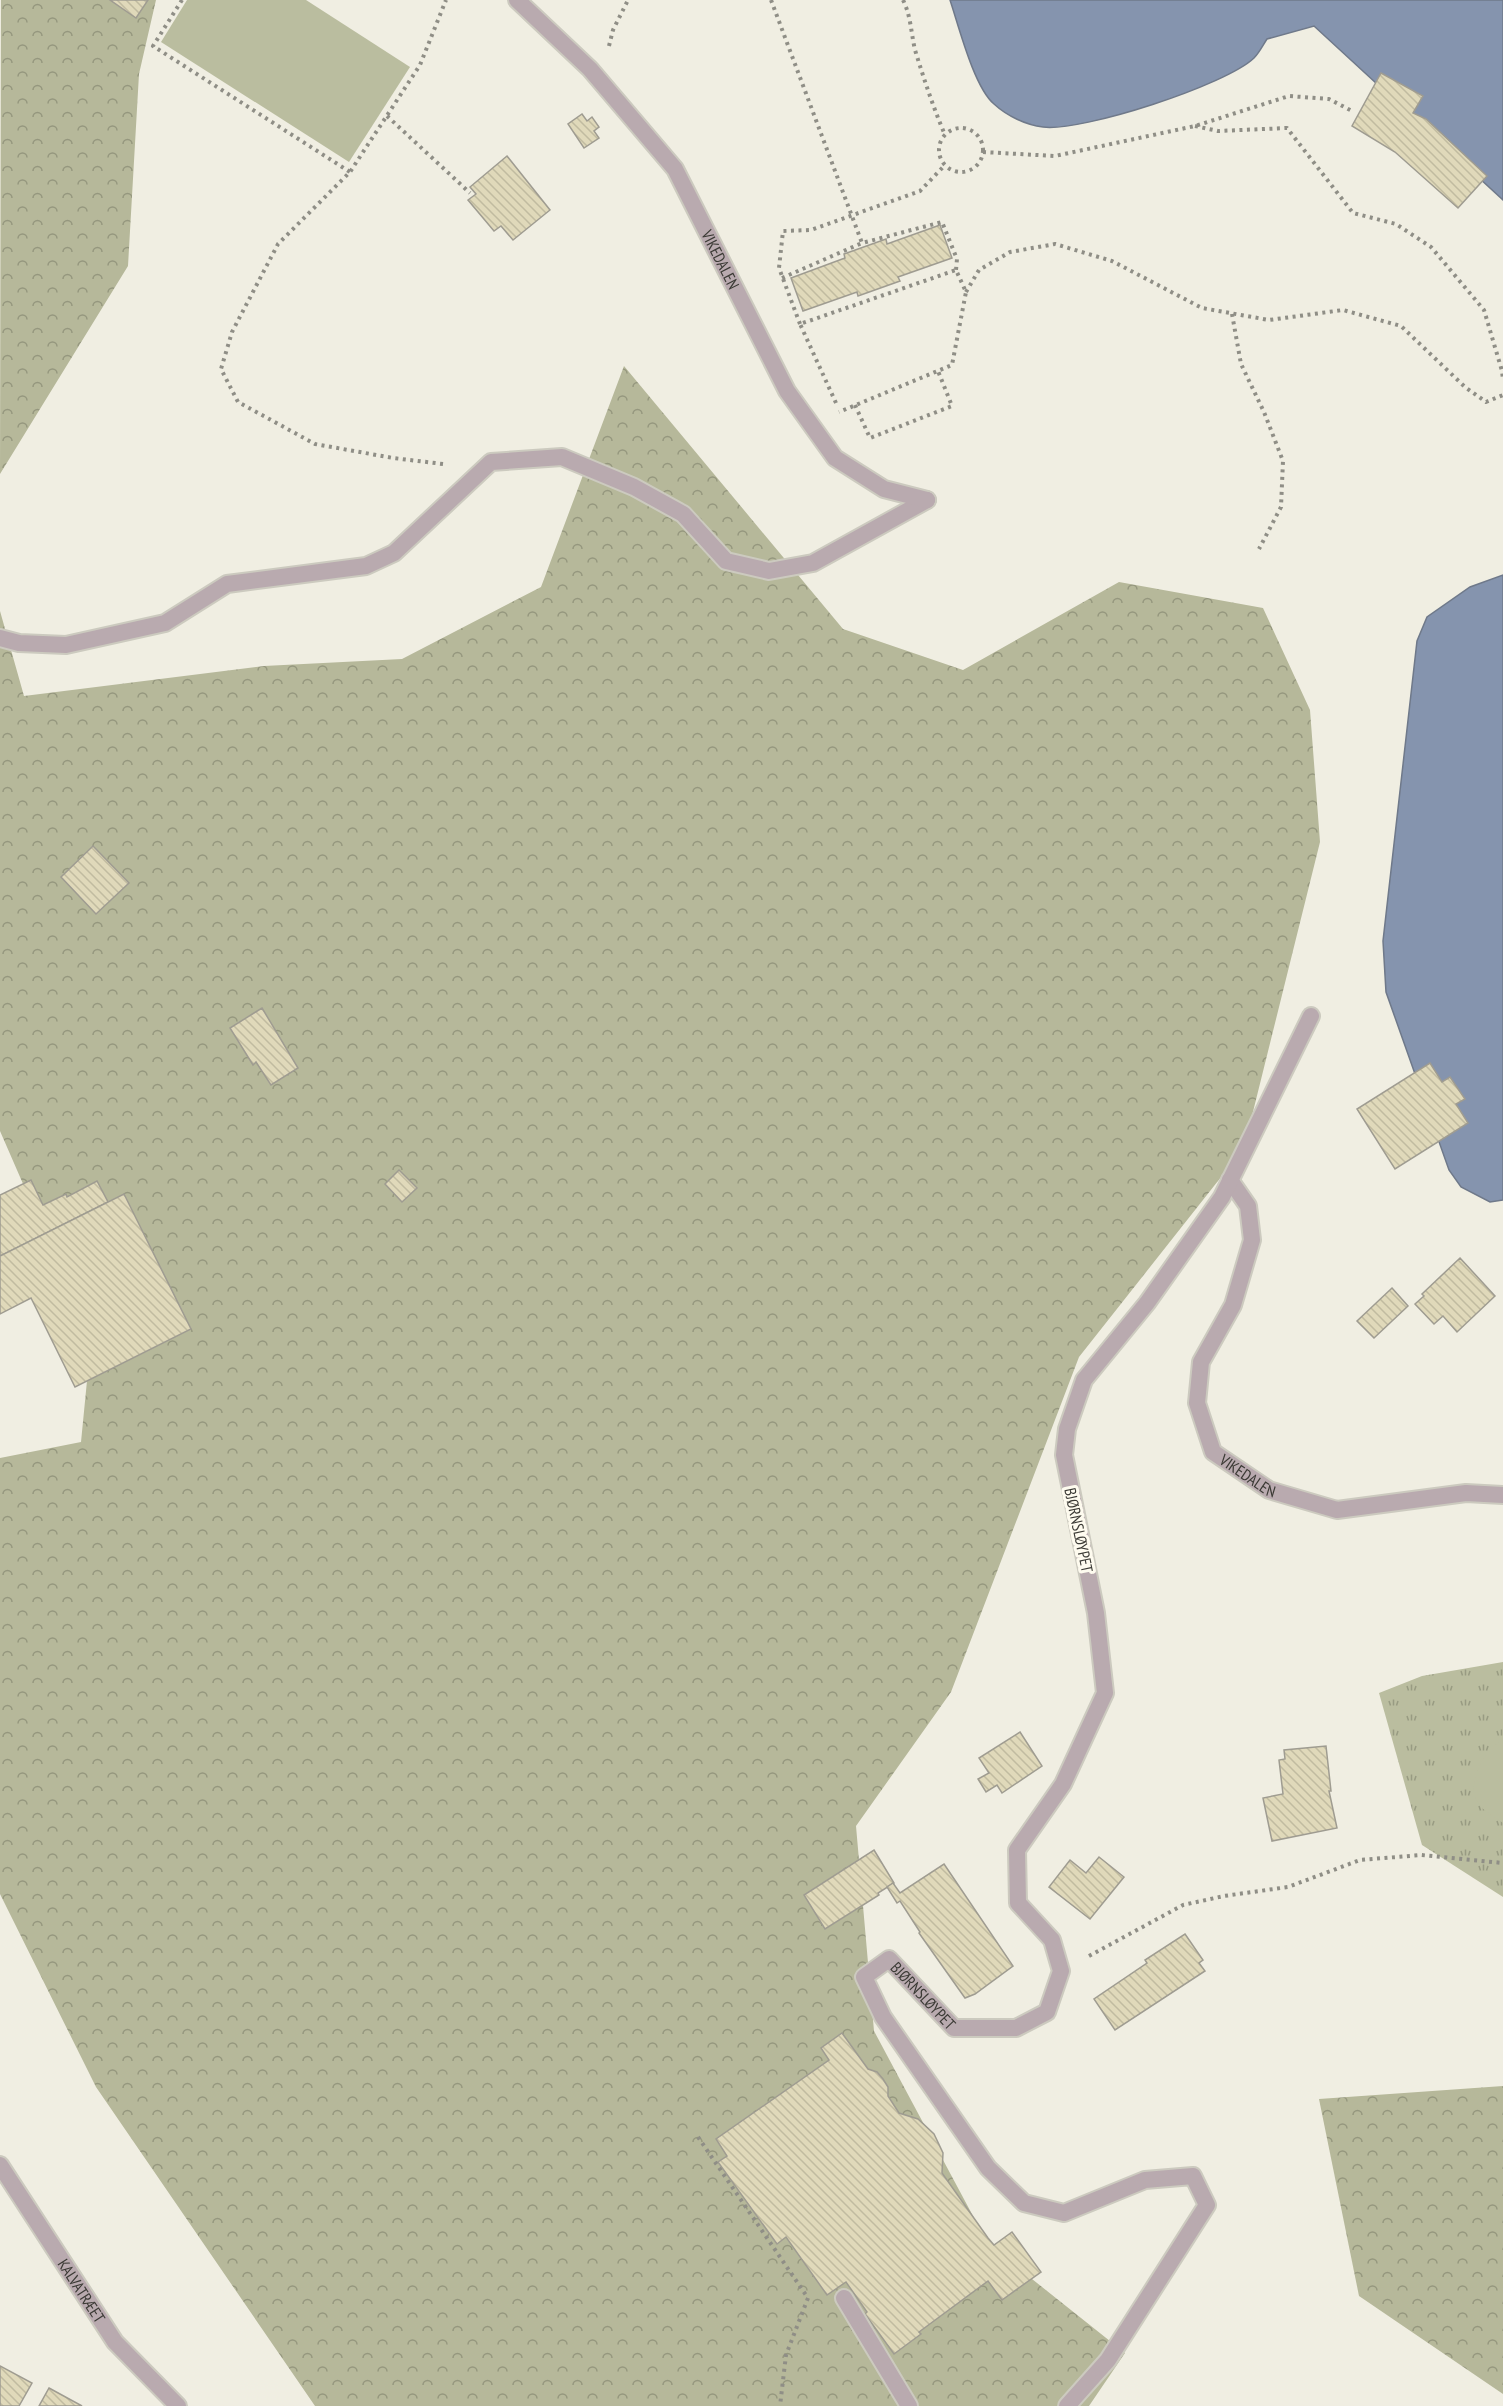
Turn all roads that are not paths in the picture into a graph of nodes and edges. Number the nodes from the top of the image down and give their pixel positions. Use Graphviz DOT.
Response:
graph roads {
  1 [pos="517,0"];
  2 [pos="0,638"];
  3 [pos="1311,1016"];
  4 [pos="1230,1180"];
  5 [pos="1503,1495"];
  6 [pos="0,2165"];
  7 [pos="844,2298"];
  8 [pos="178,2406"];
  9 [pos="909,2406"];
  10 [pos="1067,2406"];
  1 -- 2 [label="street, VIKEDALEN"];
  3 -- 4 [label="street"];
  4 -- 5 [label="street, VIKEDALEN"];
  4 -- 10 [label="street, BJØRNSLØYPET"];
  6 -- 8 [label="street, KALVATRÆET"];
  7 -- 9 [label="street"];
}
